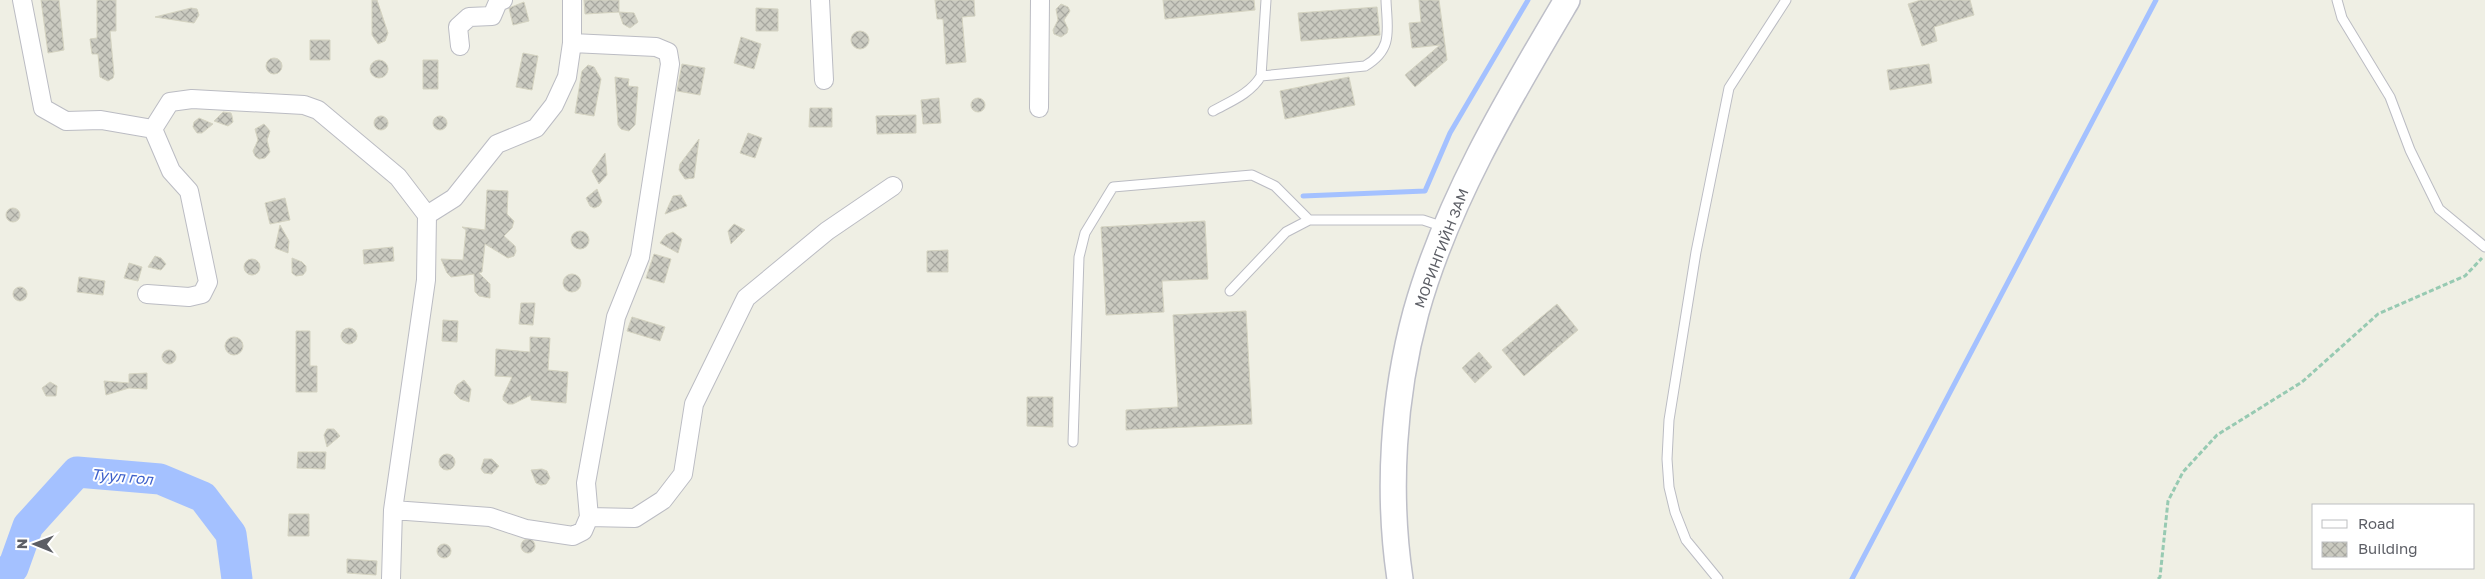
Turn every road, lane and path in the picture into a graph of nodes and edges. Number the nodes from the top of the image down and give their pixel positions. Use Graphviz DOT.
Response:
graph roads {
  1 [pos="22,0"];
  2 [pos="503,0"];
  3 [pos="572,0"];
  4 [pos="820,0"];
  5 [pos="1040,0"];
  6 [pos="1266,0"];
  7 [pos="1386,0"];
  8 [pos="1567,0"];
  9 [pos="1786,0"];
  10 [pos="2336,0"];
  11 [pos="572,43"];
  12 [pos="460,46"];
  13 [pos="1261,76"];
  14 [pos="824,80"];
  15 [pos="1039,108"];
  16 [pos="1213,111"];
  17 [pos="152,129"];
  18 [pos="893,186"];
  19 [pos="427,215"];
  20 [pos="1309,220"];
  21 [pos="1447,228"];
  22 [pos="2485,247"];
  23 [pos="2485,255"];
  24 [pos="1230,291"];
  25 [pos="147,294"];
  26 [pos="1073,442"];
  27 [pos="393,510"];
  28 [pos="589,517"];
  29 [pos="392,579"];
  30 [pos="1400,579"];
  31 [pos="1718,579"];
  32 [pos="2158,579"];
  1 -- 17 [label="street"];
  2 -- 12 [label="street"];
  3 -- 11 [label="street"];
  4 -- 14 [label="street"];
  5 -- 15 [label="street"];
  6 -- 13 [label="lane"];
  7 -- 13 [label="lane"];
  8 -- 21 [label="main road, МОРИНГИЙН ЗАМ"];
  9 -- 31 [label="lane"];
  10 -- 22 [label="lane"];
  11 -- 19 [label="street"];
  11 -- 28 [label="street"];
  13 -- 16 [label="lane"];
  17 -- 19 [label="street"];
  17 -- 25 [label="street"];
  18 -- 28 [label="street"];
  19 -- 27 [label="street"];
  20 -- 21 [label="lane"];
  20 -- 24 [label="lane"];
  20 -- 26 [label="lane"];
  21 -- 30 [label="main road, МОРИНГИЙН ЗАМ"];
  23 -- 32 [label="path"];
  27 -- 28 [label="street"];
  27 -- 29 [label="street"];
}
